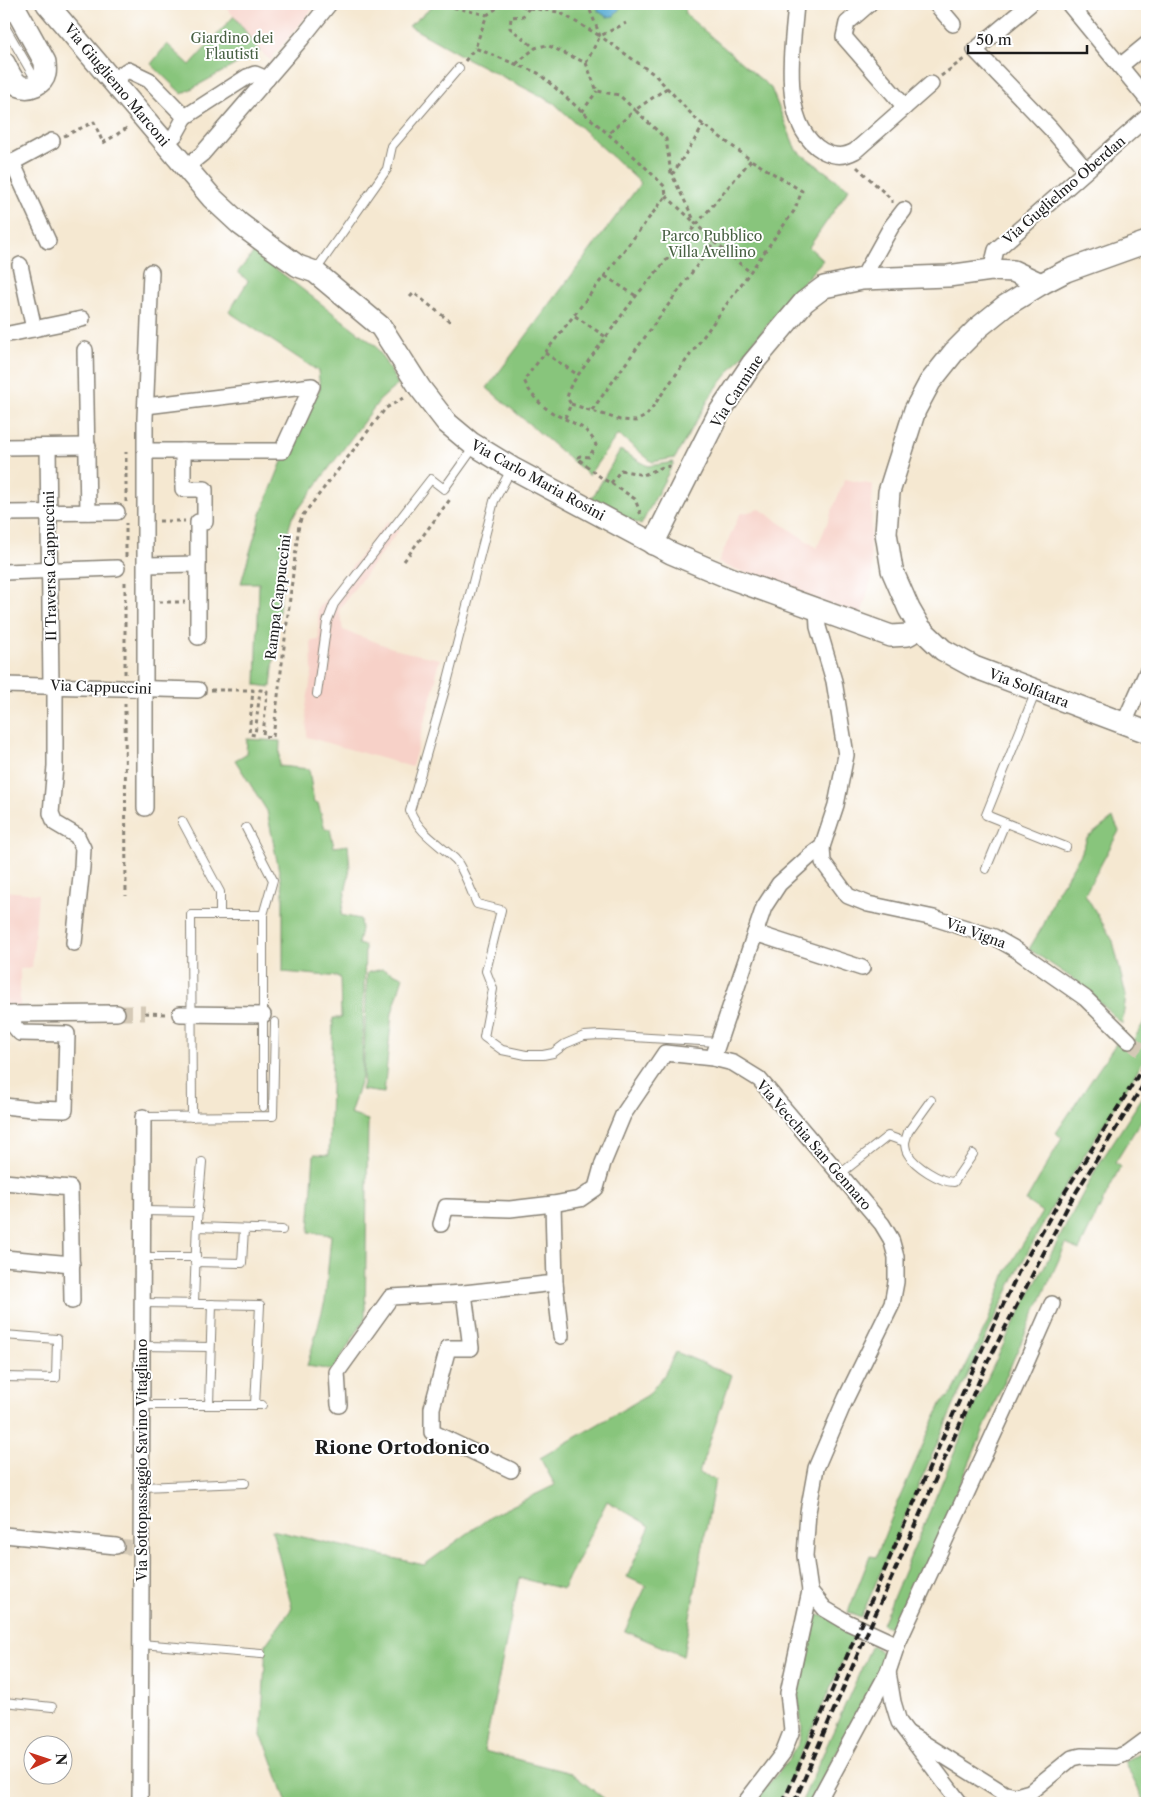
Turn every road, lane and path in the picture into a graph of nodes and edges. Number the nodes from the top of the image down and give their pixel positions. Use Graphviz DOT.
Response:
graph roads {
  1 [pos="13,4"];
  2 [pos="47,4"];
  3 [pos="329,4"];
  4 [pos="438,4"];
  5 [pos="503,4"];
  6 [pos="514,4"];
  7 [pos="589,4"];
  8 [pos="796,4"];
  9 [pos="869,4"];
  10 [pos="936,4"];
  11 [pos="1030,4"];
  12 [pos="1069,4"];
  13 [pos="529,8"];
  14 [pos="487,15"];
  15 [pos="626,23"];
  16 [pos="953,24"];
  17 [pos="4,25"];
  18 [pos="600,36"];
  19 [pos="1147,44"];
  20 [pos="535,48"];
  21 [pos="975,50"];
  22 [pos="4,63"];
  23 [pos="586,63"];
  24 [pos="516,64"];
  25 [pos="1120,66"];
  26 [pos="459,68"];
  27 [pos="267,79"];
  28 [pos="113,80"];
  29 [pos="38,83"];
  30 [pos="931,84"];
  31 [pos="667,88"];
  32 [pos="597,91"];
  33 [pos="1147,99"];
  34 [pos="905,107"];
  35 [pos="635,110"];
  36 [pos="582,112"];
  37 [pos="185,117"];
  38 [pos="1147,117"];
  39 [pos="704,125"];
  40 [pos="132,134"];
  41 [pos="608,134"];
  42 [pos="52,141"];
  43 [pos="166,143"];
  44 [pos="846,156"];
  45 [pos="751,160"];
  46 [pos="8,163"];
  47 [pos="186,167"];
  48 [pos="1086,170"];
  49 [pos="672,175"];
  50 [pos="666,196"];
  51 [pos="897,209"];
  52 [pos="696,224"];
  53 [pos="48,241"];
  54 [pos="714,242"];
  55 [pos="1147,242"];
  56 [pos="20,265"];
  57 [pos="991,270"];
  58 [pos="151,272"];
  59 [pos="315,272"];
  60 [pos="750,272"];
  61 [pos="605,276"];
  62 [pos="862,279"];
  63 [pos="1041,284"];
  64 [pos="636,296"];
  65 [pos="410,298"];
  66 [pos="575,316"];
  67 [pos="82,319"];
  68 [pos="452,324"];
  69 [pos="34,330"];
  70 [pos="4,335"];
  71 [pos="606,337"];
  72 [pos="85,350"];
  73 [pos="545,354"];
  74 [pos="578,375"];
  75 [pos="420,388"];
  76 [pos="571,404"];
  77 [pos="146,406"];
  78 [pos="592,410"];
  79 [pos="565,418"];
  80 [pos="88,446"];
  81 [pos="476,446"];
  82 [pos="4,447"];
  83 [pos="48,447"];
  84 [pos="146,451"];
  85 [pos="183,451"];
  86 [pos="512,468"];
  87 [pos="691,470"];
  88 [pos="611,482"];
  89 [pos="455,493"];
  90 [pos="88,512"];
  91 [pos="117,512"];
  92 [pos="4,513"];
  93 [pos="50,513"];
  94 [pos="146,521"];
  95 [pos="198,522"];
  96 [pos="653,544"];
  97 [pos="404,561"];
  98 [pos="198,564"];
  99 [pos="146,565"];
  100 [pos="117,568"];
  101 [pos="51,570"];
  102 [pos="4,572"];
  103 [pos="146,602"];
  104 [pos="198,602"];
  105 [pos="816,609"];
  106 [pos="920,628"];
  107 [pos="198,637"];
  108 [pos="1147,672"];
  109 [pos="4,685"];
  110 [pos="53,686"];
  111 [pos="125,688"];
  112 [pos="146,689"];
  113 [pos="198,690"];
  114 [pos="1036,691"];
  115 [pos="317,694"];
  116 [pos="1124,723"];
  117 [pos="1147,732"];
  118 [pos="145,808"];
  119 [pos="182,821"];
  120 [pos="1005,822"];
  121 [pos="246,828"];
  122 [pos="822,847"];
  123 [pos="1066,847"];
  124 [pos="986,869"];
  125 [pos="126,896"];
  126 [pos="220,915"];
  127 [pos="263,915"];
  128 [pos="755,933"];
  129 [pos="74,943"];
  130 [pos="862,968"];
  131 [pos="117,1013"];
  132 [pos="8,1014"];
  133 [pos="145,1014"];
  134 [pos="185,1014"];
  135 [pos="269,1019"];
  136 [pos="717,1042"];
  137 [pos="1129,1042"];
  138 [pos="712,1058"];
  139 [pos="931,1100"];
  140 [pos="4,1106"];
  141 [pos="263,1107"];
  142 [pos="143,1117"];
  143 [pos="192,1117"];
  144 [pos="905,1142"];
  145 [pos="973,1154"];
  146 [pos="202,1162"];
  147 [pos="840,1174"];
  148 [pos="4,1182"];
  149 [pos="553,1204"];
  150 [pos="143,1211"];
  151 [pos="198,1212"];
  152 [pos="441,1224"];
  153 [pos="197,1227"];
  154 [pos="244,1229"];
  155 [pos="282,1230"];
  156 [pos="143,1257"];
  157 [pos="4,1258"];
  158 [pos="196,1260"];
  159 [pos="72,1264"];
  160 [pos="555,1284"];
  161 [pos="464,1293"];
  162 [pos="72,1301"];
  163 [pos="143,1302"];
  164 [pos="194,1304"];
  165 [pos="212,1304"];
  166 [pos="1052,1304"];
  167 [pos="4,1335"];
  168 [pos="561,1336"];
  169 [pos="142,1346"];
  170 [pos="210,1347"];
  171 [pos="4,1377"];
  172 [pos="142,1405"];
  173 [pos="209,1405"];
  174 [pos="339,1405"];
  175 [pos="510,1470"];
  176 [pos="245,1482"];
  177 [pos="142,1487"];
  178 [pos="4,1535"];
  179 [pos="116,1546"];
  180 [pos="810,1591"];
  181 [pos="142,1644"];
  182 [pos="897,1645"];
  183 [pos="261,1654"];
  184 [pos="888,1672"];
  185 [pos="4,1702"];
  186 [pos="52,1706"];
  187 [pos="909,1734"];
  188 [pos="1147,1740"];
  189 [pos="140,1803"];
  190 [pos="745,1803"];
  191 [pos="816,1803"];
  192 [pos="960,1803"];
  1 -- 29 [label="street"];
  2 -- 28 [label="street, Via Giugliemo Marconi"];
  3 -- 27 [label="street"];
  4 -- 14 [label="path"];
  5 -- 14 [label="path"];
  6 -- 13 [label="path"];
  7 -- 18 [label="path"];
  8 -- 44 [label="street"];
  9 -- 34 [label="street"];
  10 -- 16 [label="street"];
  11 -- 21 [label="street"];
  12 -- 25 [label="street"];
  13 -- 18 [label="path"];
  13 -- 20 [label="path"];
  14 -- 24 [label="path"];
  15 -- 18 [label="path"];
  17 -- 29 [label="lane"];
  18 -- 23 [label="path"];
  18 -- 31 [label="path"];
  19 -- 25 [label="street"];
  20 -- 23 [label="path"];
  20 -- 24 [label="path"];
  21 -- 30 [label="path"];
  21 -- 48 [label="street"];
  22 -- 29 [label="street"];
  23 -- 32 [label="path"];
  24 -- 36 [label="path"];
  25 -- 33 [label="street"];
  26 -- 59 [label="lane"];
  27 -- 37 [label="street"];
  27 -- 47 [label="street"];
  28 -- 37 [label="street"];
  28 -- 43 [label="street, Via Giugliemo Marconi"];
  30 -- 34 [label="street"];
  31 -- 35 [label="path"];
  31 -- 39 [label="path"];
  32 -- 35 [label="path"];
  32 -- 36 [label="path"];
  34 -- 44 [label="street"];
  35 -- 41 [label="path"];
  35 -- 49 [label="path"];
  36 -- 41 [label="path"];
  37 -- 43 [label="street"];
  38 -- 48 [label="street, Via Guglielmo Oberdan"];
  39 -- 45 [label="path"];
  39 -- 49 [label="path"];
  40 -- 42 [label="path"];
  41 -- 50 [label="path"];
  42 -- 46 [label="street"];
  43 -- 47 [label="street, Via Giugliemo Marconi"];
  44 -- 51 [label="path"];
  45 -- 52 [label="path"];
  45 -- 60 [label="path"];
  46 -- 53 [label="street"];
  47 -- 59 [label="street, Via Carlo Maria Rosini"];
  48 -- 57 [label="street, Via Guglielmo Oberdan"];
  49 -- 52 [label="path"];
  50 -- 52 [label="path"];
  50 -- 61 [label="path"];
  51 -- 62 [label="street"];
  52 -- 54 [label="path"];
  52 -- 64 [label="path"];
  54 -- 60 [label="path"];
  54 -- 78 [label="path"];
  55 -- 63 [label="street, Via Solfatara"];
  56 -- 69 [label="street"];
  57 -- 62 [label="street, Via Carmine"];
  57 -- 63 [label="street, Via Carmine"];
  58 -- 77 [label="street"];
  59 -- 75 [label="street, Via Carlo Maria Rosini"];
  60 -- 78 [label="path"];
  61 -- 64 [label="path"];
  61 -- 66 [label="path"];
  62 -- 87 [label="street, Via Carmine"];
  63 -- 106 [label="street, Via Solfatara"];
  64 -- 71 [label="path"];
  65 -- 68 [label="path"];
  66 -- 71 [label="path"];
  66 -- 73 [label="path"];
  67 -- 69 [label="street"];
  69 -- 70 [label="street"];
  71 -- 74 [label="path"];
  72 -- 80 [label="street"];
  73 -- 74 [label="path"];
  73 -- 79 [label="path"];
  74 -- 76 [label="path"];
  75 -- 81 [label="street, Via Carlo Maria Rosini"];
  75 -- 113 [label="path, Rampa Cappuccini"];
  76 -- 78 [label="path"];
  76 -- 79 [label="path"];
  77 -- 84 [label="street"];
  77 -- 85 [label="street"];
  79 -- 88 [label="path"];
  80 -- 83 [label="street"];
  80 -- 90 [label="street"];
  81 -- 86 [label="street, Via Carlo Maria Rosini"];
  81 -- 115 [label="lane"];
  82 -- 83 [label="street"];
  83 -- 93 [label="street, II Traversa Cappuccini"];
  84 -- 85 [label="street"];
  84 -- 94 [label="street"];
  85 -- 95 [label="street"];
  86 -- 96 [label="street, Via Carlo Maria Rosini"];
  86 -- 136 [label="lane"];
  87 -- 88 [label="path"];
  87 -- 96 [label="street, Via Carmine"];
  88 -- 96 [label="path"];
  89 -- 97 [label="path"];
  90 -- 91 [label="street"];
  90 -- 93 [label="street"];
  92 -- 93 [label="street"];
  93 -- 101 [label="street, II Traversa Cappuccini"];
  94 -- 95 [label="path"];
  94 -- 99 [label="street"];
  95 -- 98 [label="street"];
  96 -- 105 [label="street, Via Carlo Maria Rosini"];
  98 -- 99 [label="street"];
  98 -- 104 [label="street"];
  99 -- 103 [label="street"];
  100 -- 101 [label="street"];
  101 -- 102 [label="street"];
  101 -- 110 [label="street, II Traversa Cappuccini"];
  103 -- 104 [label="path"];
  103 -- 112 [label="street"];
  104 -- 107 [label="street"];
  105 -- 106 [label="street, Via Carlo Maria Rosini"];
  105 -- 122 [label="street"];
  106 -- 114 [label="street, Via Solfatara"];
  108 -- 116 [label="street"];
  109 -- 110 [label="street, Via Cappuccini"];
  110 -- 111 [label="street, Via Cappuccini"];
  110 -- 129 [label="street, II Traversa Cappuccini"];
  111 -- 112 [label="street, Via Cappuccini"];
  111 -- 125 [label="path"];
  112 -- 113 [label="street, Via Cappuccini"];
  112 -- 118 [label="street"];
  114 -- 116 [label="street, Via Solfatara"];
  114 -- 120 [label="lane"];
  116 -- 117 [label="street, Via Solfatara"];
  119 -- 126 [label="lane"];
  120 -- 123 [label="lane"];
  120 -- 124 [label="lane"];
  121 -- 127 [label="lane"];
  122 -- 128 [label="street"];
  122 -- 137 [label="street, Via Vigna"];
  126 -- 127 [label="lane"];
  126 -- 134 [label="lane"];
  127 -- 135 [label="lane"];
  128 -- 130 [label="street"];
  128 -- 136 [label="street"];
  131 -- 132 [label="street"];
  132 -- 140 [label="street"];
  133 -- 134 [label="path"];
  134 -- 135 [label="street"];
  134 -- 143 [label="lane"];
  135 -- 141 [label="lane"];
  135 -- 143 [label="lane"];
  136 -- 138 [label="street"];
  138 -- 147 [label="street, Via Vecchia San Gennaro"];
  138 -- 149 [label="street, Via Vecchia San Gennaro"];
  139 -- 144 [label="lane"];
  142 -- 143 [label="lane"];
  142 -- 150 [label="street, Via Sottopassaggio Savino Vitagliano"];
  144 -- 145 [label="lane"];
  144 -- 147 [label="lane"];
  146 -- 151 [label="lane"];
  147 -- 180 [label="street, Via Vecchia San Gennaro"];
  148 -- 159 [label="street"];
  149 -- 152 [label="street"];
  149 -- 160 [label="street"];
  150 -- 151 [label="lane"];
  150 -- 156 [label="street, Via Sottopassaggio Savino Vitagliano"];
  151 -- 153 [label="lane"];
  153 -- 154 [label="lane"];
  153 -- 158 [label="lane"];
  154 -- 155 [label="lane"];
  154 -- 158 [label="lane"];
  156 -- 158 [label="lane"];
  156 -- 163 [label="street, Via Sottopassaggio Savino Vitagliano"];
  157 -- 159 [label="street"];
  158 -- 164 [label="lane"];
  159 -- 162 [label="street"];
  160 -- 161 [label="street"];
  160 -- 168 [label="street"];
  161 -- 174 [label="street"];
  161 -- 175 [label="street"];
  163 -- 164 [label="lane"];
  163 -- 169 [label="street, Via Sottopassaggio Savino Vitagliano"];
  164 -- 165 [label="lane"];
  165 -- 170 [label="lane"];
  165 -- 173 [label="lane"];
  166 -- 182 [label="street"];
  167 -- 171 [label="lane"];
  169 -- 170 [label="lane"];
  169 -- 172 [label="street, Via Sottopassaggio Savino Vitagliano"];
  170 -- 173 [label="lane"];
  172 -- 173 [label="lane"];
  172 -- 177 [label="street, Via Sottopassaggio Savino Vitagliano"];
  176 -- 177 [label="lane"];
  177 -- 181 [label="street, Via Sottopassaggio Savino Vitagliano"];
  178 -- 179 [label="street"];
  180 -- 182 [label="street"];
  180 -- 190 [label="street"];
  181 -- 183 [label="lane"];
  181 -- 189 [label="street, Via Sottopassaggio Savino Vitagliano"];
  182 -- 184 [label="street"];
  184 -- 187 [label="street"];
  184 -- 191 [label="street"];
  185 -- 186 [label="lane"];
  187 -- 188 [label="street"];
  187 -- 192 [label="street"];
}
